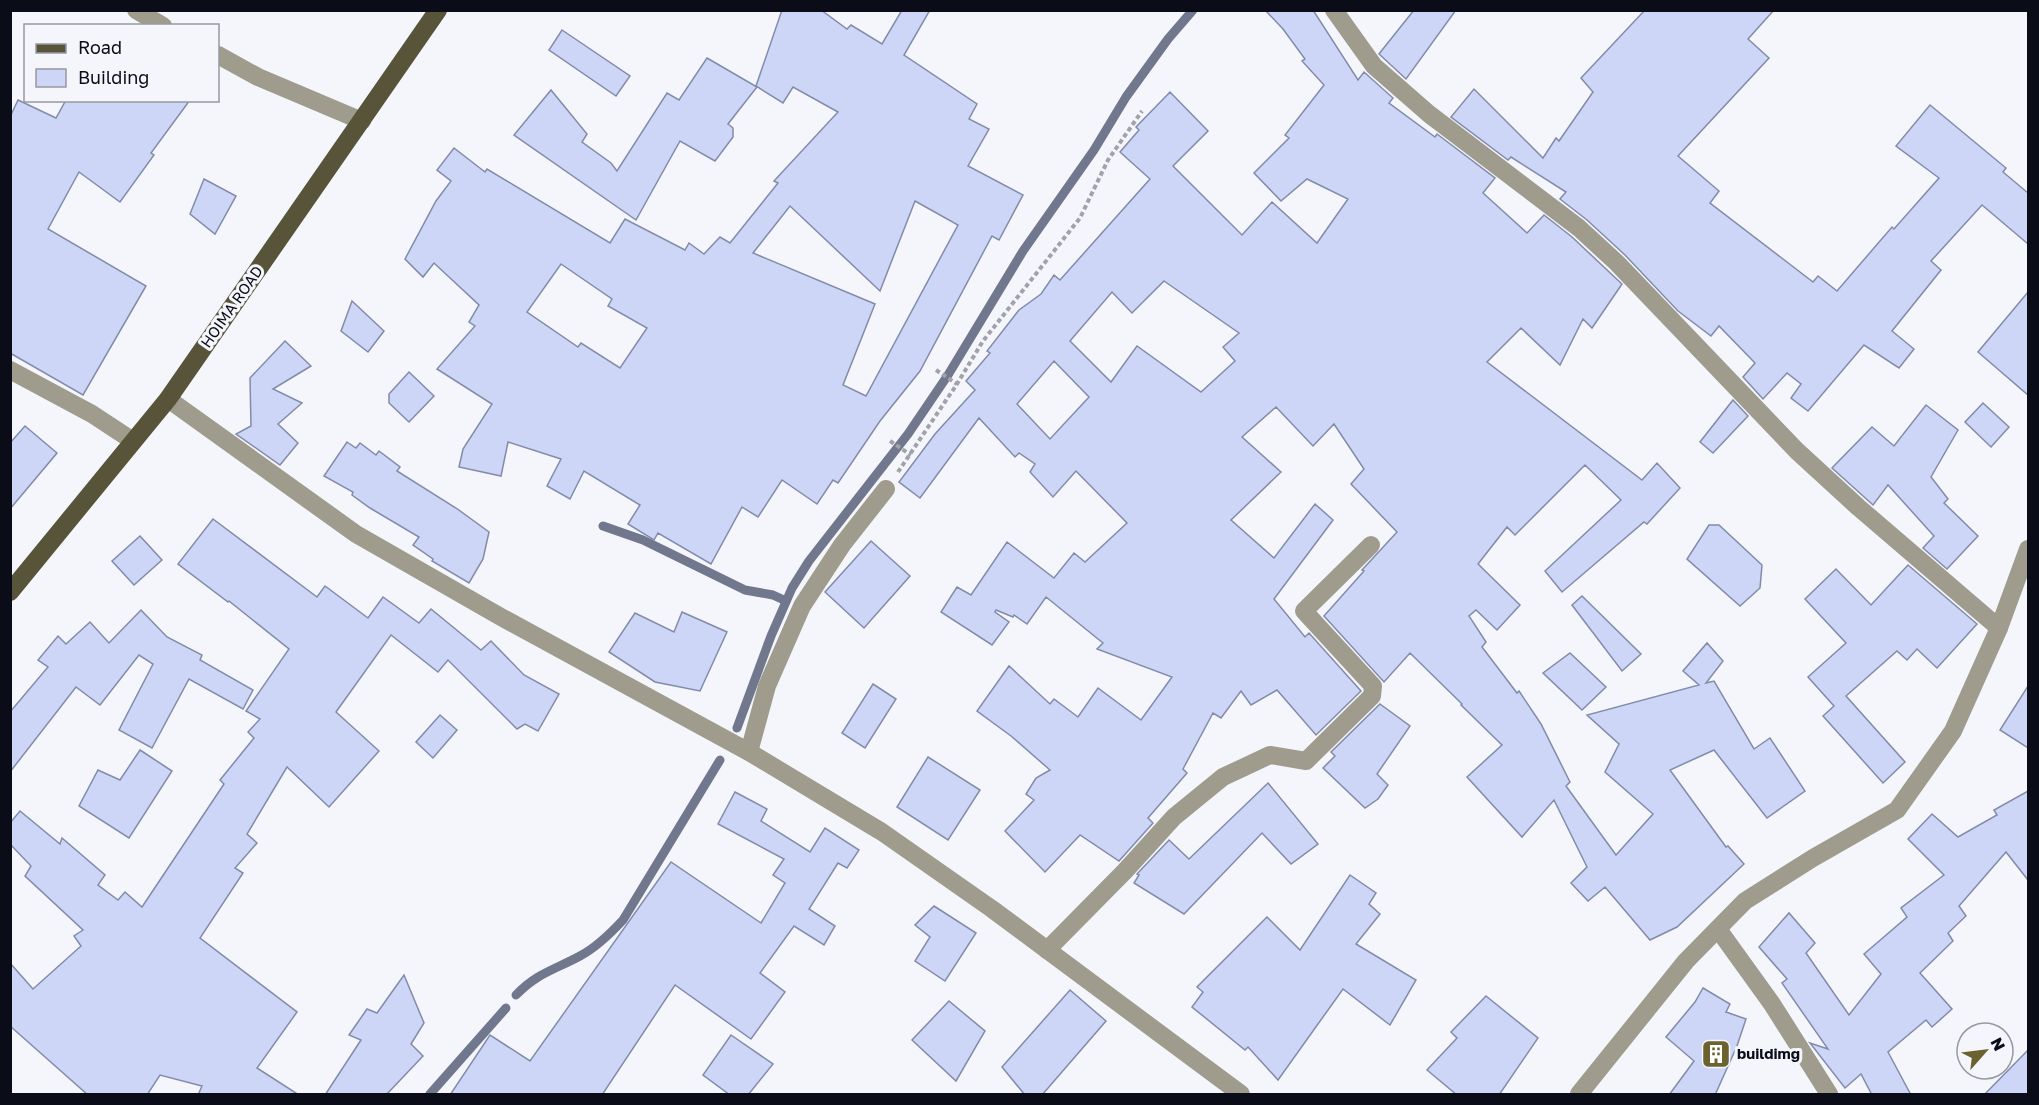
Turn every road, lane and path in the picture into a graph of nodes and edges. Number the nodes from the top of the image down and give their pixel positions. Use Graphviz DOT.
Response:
graph roads {
  1 [pos="136,10"];
  2 [pos="438,10"];
  3 [pos="1334,10"];
  4 [pos="160,24"];
  5 [pos="219,56"];
  6 [pos="1142,111"];
  7 [pos="362,121"];
  8 [pos="10,370"];
  9 [pos="936,370"];
  10 [pos="957,384"];
  11 [pos="168,399"];
  12 [pos="133,441"];
  13 [pos="890,441"];
  14 [pos="911,455"];
  15 [pos="886,489"];
  16 [pos="1371,545"];
  17 [pos="2028,549"];
  18 [pos="10,592"];
  19 [pos="1999,628"];
  20 [pos="749,752"];
  21 [pos="1718,929"];
  22 [pos="1047,950"];
  23 [pos="1241,1095"];
  24 [pos="1579,1095"];
  25 [pos="1829,1095"];
  1 -- 4 [label="street"];
  2 -- 7 [label="main road, HOIMA ROAD"];
  3 -- 19 [label="street"];
  5 -- 7 [label="street"];
  6 -- 10 [label="path"];
  7 -- 11 [label="main road, HOIMA ROAD"];
  8 -- 12 [label="street"];
  9 -- 10 [label="path"];
  10 -- 14 [label="path"];
  11 -- 12 [label="main road, HOIMA ROAD"];
  11 -- 20 [label="street"];
  12 -- 18 [label="main road, HOIMA ROAD"];
  13 -- 14 [label="path"];
  14 -- 15 [label="path"];
  15 -- 20 [label="street"];
  16 -- 22 [label="street"];
  17 -- 19 [label="street"];
  19 -- 21 [label="street"];
  20 -- 22 [label="street"];
  21 -- 24 [label="street"];
  21 -- 25 [label="street"];
  22 -- 23 [label="street"];
}
